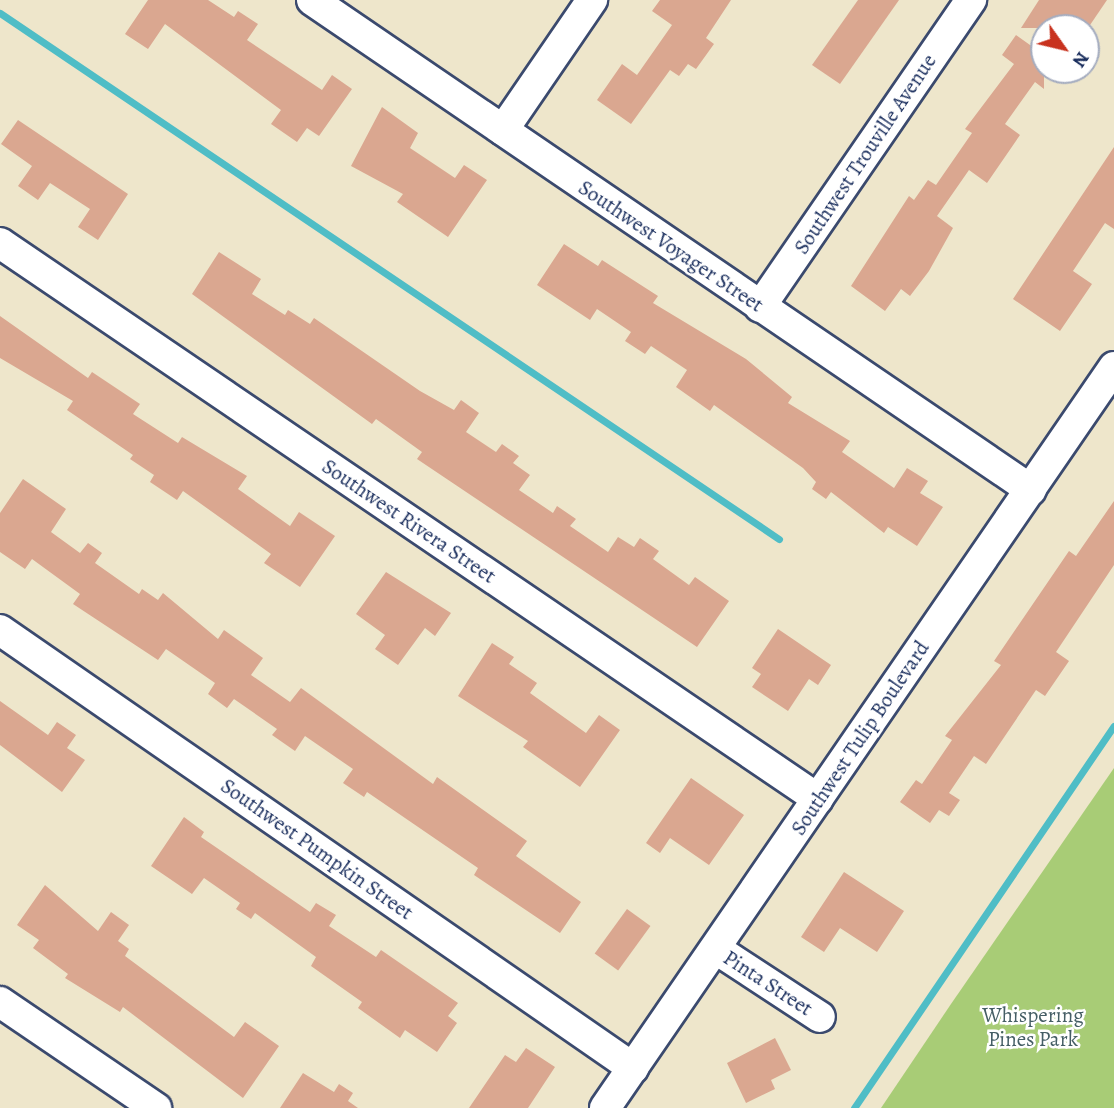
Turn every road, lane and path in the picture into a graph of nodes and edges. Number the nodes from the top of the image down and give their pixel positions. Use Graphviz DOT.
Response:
graph roads {
  1 [pos="312,0"];
  2 [pos="592,0"];
  3 [pos="971,0"];
  4 [pos="503,130"];
  5 [pos="0,243"];
  6 [pos="760,307"];
  7 [pos="1114,367"];
  8 [pos="1031,490"];
  9 [pos="0,630"];
  10 [pos="818,799"];
  11 [pos="716,949"];
  12 [pos="0,1002"];
  13 [pos="820,1017"];
  14 [pos="633,1068"];
  15 [pos="156,1108"];
  16 [pos="605,1108"];
  1 -- 4 [label="street, Southwest Voyager Street"];
  2 -- 4 [label="street"];
  3 -- 6 [label="street, Southwest Trouville Avenue"];
  4 -- 6 [label="street, Southwest Voyager Street"];
  5 -- 10 [label="street, Southwest Rivera Street"];
  6 -- 8 [label="street, Southwest Voyager Street"];
  7 -- 8 [label="street, Southwest Tulip Boulevard"];
  8 -- 10 [label="street, Southwest Tulip Boulevard"];
  9 -- 14 [label="street, Southwest Pumpkin Street"];
  10 -- 11 [label="street, Southwest Tulip Boulevard"];
  11 -- 13 [label="street, Pinta Street"];
  11 -- 14 [label="street, Southwest Tulip Boulevard"];
  12 -- 15 [label="street"];
  14 -- 16 [label="street, Southwest Tulip Boulevard"];
}
